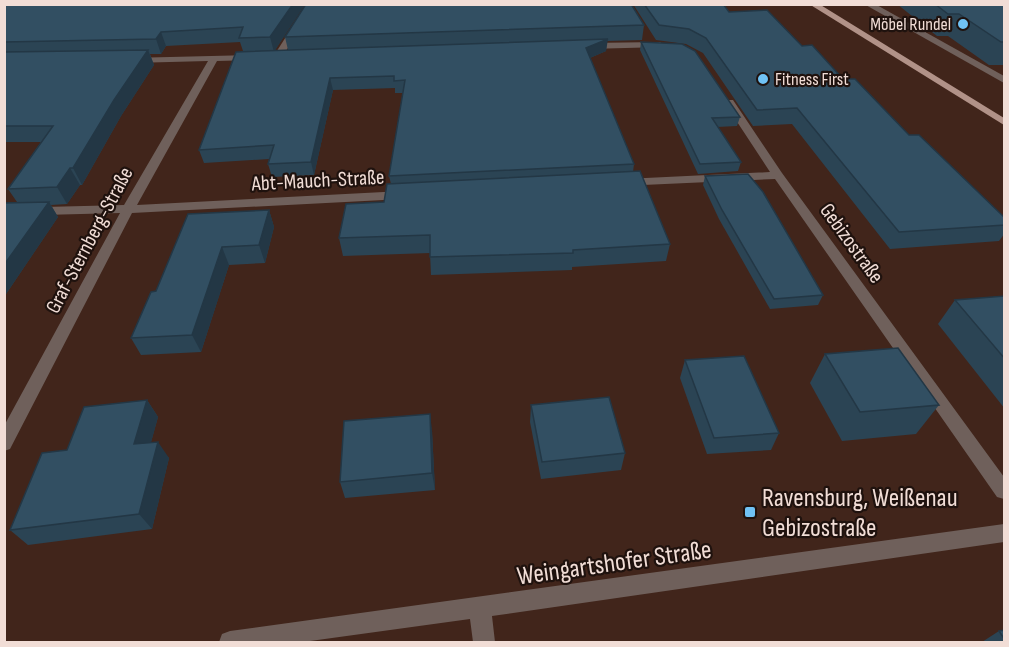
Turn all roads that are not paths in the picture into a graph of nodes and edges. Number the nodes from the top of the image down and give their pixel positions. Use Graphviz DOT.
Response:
graph roads {
  1 [pos="311,4"];
  2 [pos="813,4"];
  3 [pos="868,4"];
  4 [pos="582,46"];
  5 [pos="672,46"];
  6 [pos="290,56"];
  7 [pos="278,57"];
  8 [pos="214,59"];
  9 [pos="121,60"];
  10 [pos="1005,80"];
  11 [pos="722,92"];
  12 [pos="1005,122"];
  13 [pos="778,175"];
  14 [pos="613,184"];
  15 [pos="412,194"];
  16 [pos="128,209"];
  17 [pos="4,212"];
  18 [pos="4,444"];
  19 [pos="1005,491"];
  20 [pos="1005,533"];
  21 [pos="480,608"];
  22 [pos="299,638"];
  23 [pos="230,642"];
  24 [pos="484,642"];
  1 -- 7 [label="street"];
  2 -- 12 [label="main road"];
  3 -- 10 [label="street"];
  4 -- 5 [label="street"];
  6 -- 7 [label="street"];
  7 -- 8 [label="street"];
  8 -- 9 [label="street"];
  8 -- 16 [label="street, Graf-Sternberg-Straße"];
  11 -- 13 [label="street, Gebizostraße"];
  13 -- 14 [label="street"];
  13 -- 19 [label="street, Gebizostraße"];
  15 -- 16 [label="street, Abt-Mauch-Straße"];
  16 -- 17 [label="street, Abt-Mauch-Straße"];
  16 -- 18 [label="street, Graf-Sternberg-Straße"];
  20 -- 21 [label="street, Weingartshofer Straße"];
  21 -- 22 [label="street, Weingartshofer Straße"];
  21 -- 24 [label="street"];
  22 -- 23 [label="street, Weingartshofer Straße"];
}
